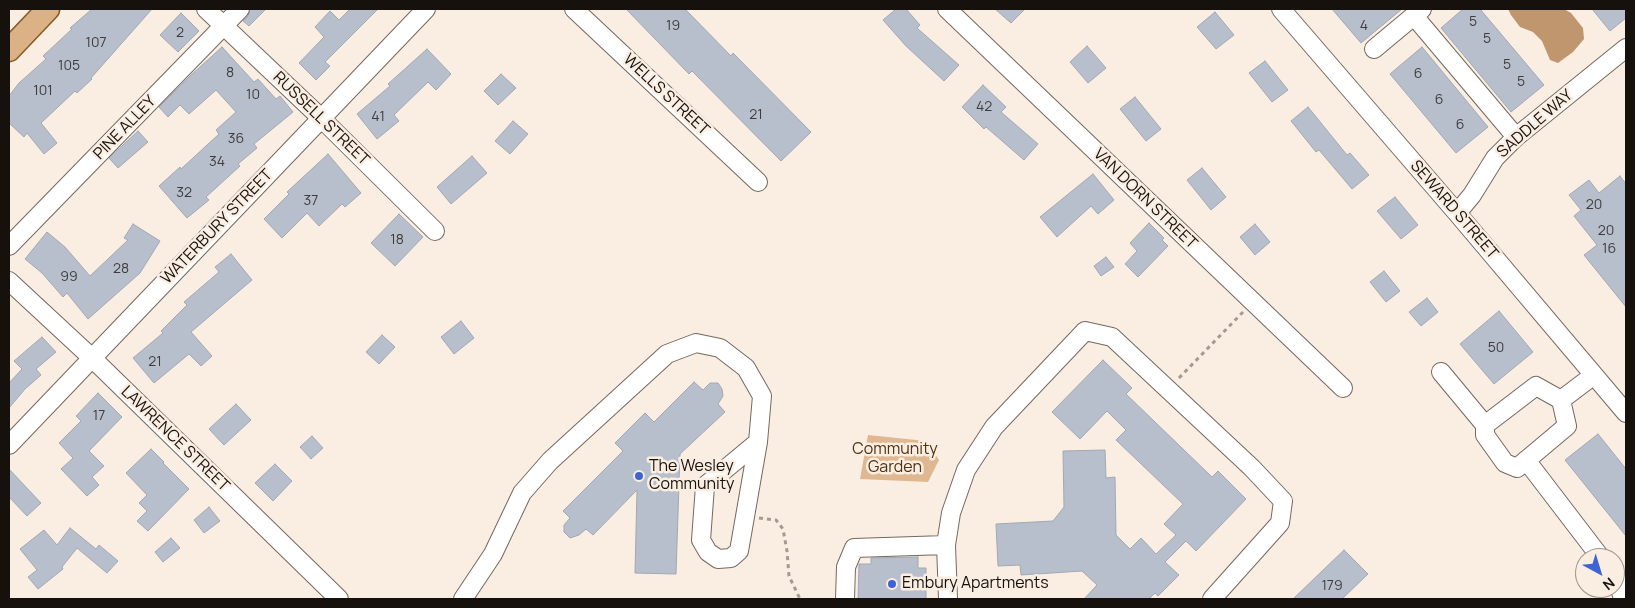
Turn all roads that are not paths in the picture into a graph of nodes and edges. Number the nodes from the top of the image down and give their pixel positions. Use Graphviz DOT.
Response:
graph roads {
  1 [pos="48,9"];
  2 [pos="206,9"];
  3 [pos="240,9"];
  4 [pos="426,9"];
  5 [pos="947,9"];
  6 [pos="1280,9"];
  7 [pos="580,11"];
  8 [pos="1418,12"];
  9 [pos="224,26"];
  10 [pos="1626,48"];
  11 [pos="9,50"];
  12 [pos="1374,50"];
  13 [pos="321,118"];
  14 [pos="1516,137"];
  15 [pos="758,182"];
  16 [pos="1457,213"];
  17 [pos="435,231"];
  18 [pos="9,246"];
  19 [pos="9,280"];
  20 [pos="92,358"];
  21 [pos="1441,372"];
  22 [pos="1594,375"];
  23 [pos="1343,388"];
  24 [pos="1561,400"];
  25 [pos="1626,413"];
  26 [pos="1485,424"];
  27 [pos="758,442"];
  28 [pos="9,445"];
  29 [pos="1526,460"];
  30 [pos="946,545"];
  31 [pos="1594,548"];
  32 [pos="339,599"];
  33 [pos="463,599"];
  34 [pos="844,599"];
  35 [pos="948,599"];
  36 [pos="1212,599"];
  1 -- 11 [label="main road"];
  2 -- 9 [label="street, RUSSELL STREET"];
  3 -- 9 [label="street, PINE ALLEY"];
  4 -- 13 [label="street, WATERBURY STREET"];
  5 -- 23 [label="street, VAN DORN STREET"];
  6 -- 16 [label="street, SEWARD STREET"];
  7 -- 15 [label="street, WELLS STREET"];
  8 -- 12 [label="street"];
  8 -- 14 [label="street"];
  9 -- 13 [label="street, RUSSELL STREET"];
  9 -- 18 [label="street, PINE ALLEY"];
  10 -- 14 [label="street, SADDLE WAY"];
  13 -- 17 [label="street, RUSSELL STREET"];
  13 -- 20 [label="street, WATERBURY STREET"];
  14 -- 16 [label="street, SADDLE WAY"];
  16 -- 22 [label="street, SEWARD STREET"];
  19 -- 20 [label="street, LAWRENCE STREET"];
  20 -- 28 [label="street, WATERBURY STREET"];
  20 -- 32 [label="street, LAWRENCE STREET"];
  21 -- 26 [label="street"];
  22 -- 24 [label="street"];
  22 -- 25 [label="street, SEWARD STREET"];
  24 -- 26 [label="street"];
  24 -- 29 [label="street"];
  26 -- 29 [label="street"];
  27 -- 27 [label="street"];
  27 -- 33 [label="street"];
  29 -- 31 [label="street"];
  30 -- 34 [label="street"];
  30 -- 35 [label="street"];
  30 -- 36 [label="street"];
}
